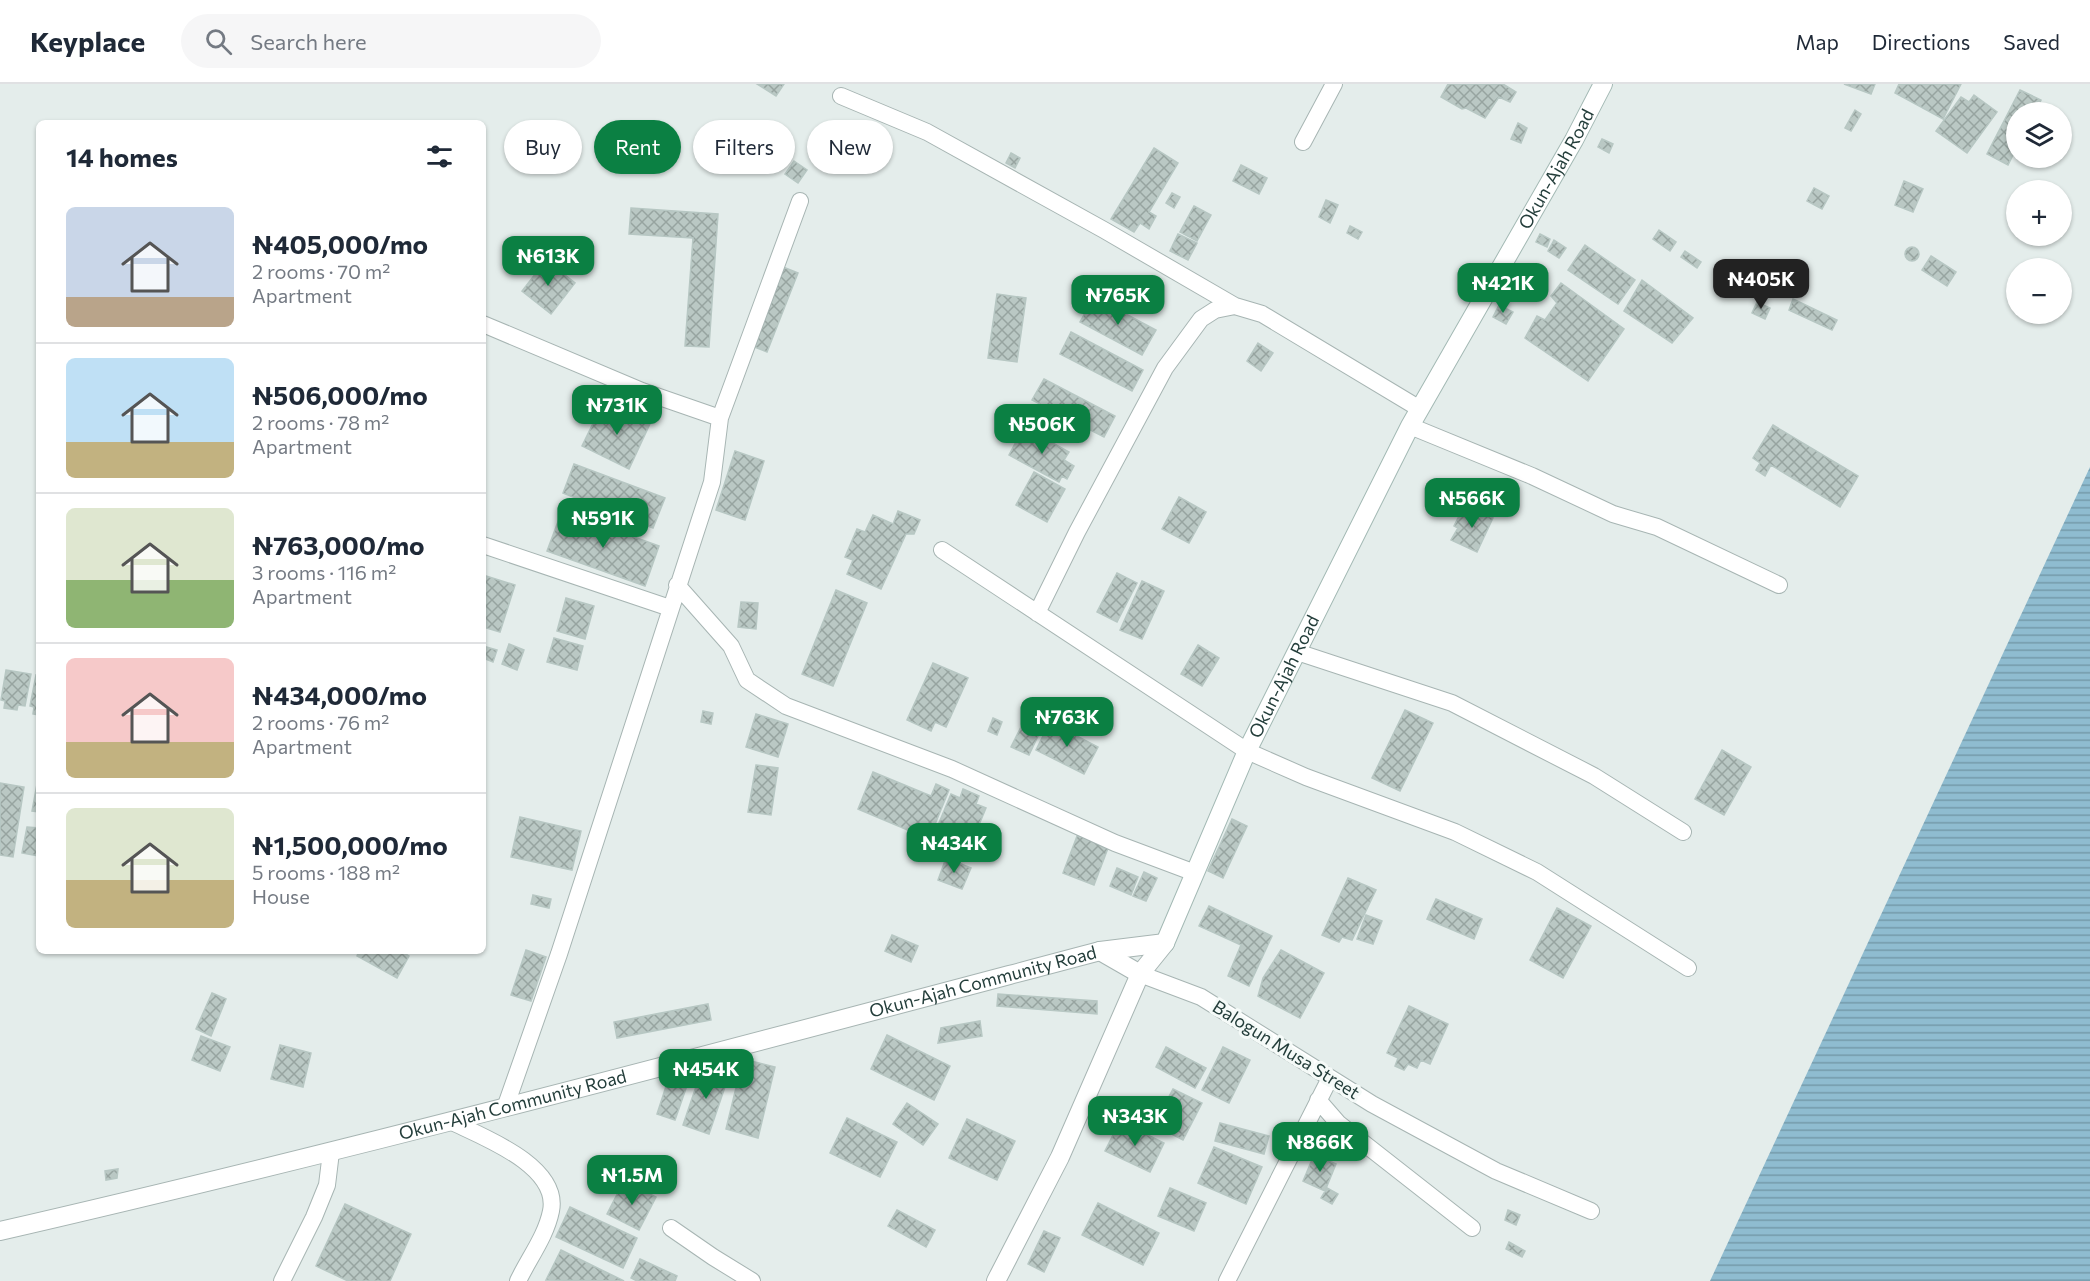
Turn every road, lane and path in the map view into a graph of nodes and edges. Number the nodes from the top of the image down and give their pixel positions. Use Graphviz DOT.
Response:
graph roads {
  1 [pos="1334,84"];
  2 [pos="1603,84"];
  3 [pos="841,96"];
  4 [pos="1303,142"];
  5 [pos="800,201"];
  6 [pos="1235,306"];
  7 [pos="486,325"];
  8 [pos="1420,409"];
  9 [pos="720,418"];
  10 [pos="1410,426"];
  11 [pos="486,546"];
  12 [pos="942,550"];
  13 [pos="677,585"];
  14 [pos="1779,585"];
  15 [pos="670,608"];
  16 [pos="1037,613"];
  17 [pos="1297,652"];
  18 [pos="1247,752"];
  19 [pos="1683,832"];
  20 [pos="1195,873"];
  21 [pos="1165,943"];
  22 [pos="1100,951"];
  23 [pos="1688,968"];
  24 [pos="1140,974"];
  25 [pos="1330,1078"];
  26 [pos="1318,1100"];
  27 [pos="505,1108"];
  28 [pos="452,1122"];
  29 [pos="331,1152"];
  30 [pos="1591,1211"];
  31 [pos="671,1228"];
  32 [pos="1472,1228"];
  33 [pos="0,1231"];
  34 [pos="1230,1280"];
  35 [pos="282,1281"];
  36 [pos="518,1281"];
  37 [pos="752,1281"];
  38 [pos="996,1281"];
  1 -- 4 [label="street"];
  2 -- 8 [label="street, Okun-Ajah Road"];
  3 -- 6 [label="street"];
  5 -- 9 [label="street"];
  6 -- 8 [label="street"];
  6 -- 16 [label="street"];
  7 -- 9 [label="street"];
  8 -- 10 [label="street, Okun-Ajah Road"];
  9 -- 13 [label="street"];
  10 -- 14 [label="street"];
  10 -- 17 [label="street, Okun-Ajah Road"];
  11 -- 15 [label="street"];
  12 -- 16 [label="street"];
  13 -- 15 [label="street"];
  13 -- 20 [label="street"];
  15 -- 27 [label="street"];
  16 -- 18 [label="street"];
  17 -- 18 [label="street, Okun-Ajah Road"];
  17 -- 19 [label="street"];
  18 -- 20 [label="street, Okun-Ajah Road"];
  18 -- 23 [label="street"];
  20 -- 21 [label="street, Okun-Ajah Road"];
  21 -- 22 [label="street, Okun-Ajah Community Road"];
  21 -- 24 [label="street, Okun-Ajah Road"];
  22 -- 24 [label="street"];
  22 -- 27 [label="street, Okun-Ajah Community Road"];
  24 -- 25 [label="street, Balogun Musa Street"];
  24 -- 38 [label="street, Okun-Ajah Road"];
  25 -- 26 [label="street"];
  25 -- 30 [label="street, Balogun Musa Street"];
  26 -- 32 [label="street"];
  26 -- 34 [label="street"];
  27 -- 28 [label="street, Okun-Ajah Community Road"];
  28 -- 29 [label="street, Okun-Ajah Community Road"];
  28 -- 36 [label="street"];
  29 -- 33 [label="street, Okun-Ajah Community Road"];
  29 -- 35 [label="street"];
  31 -- 37 [label="street"];
}
